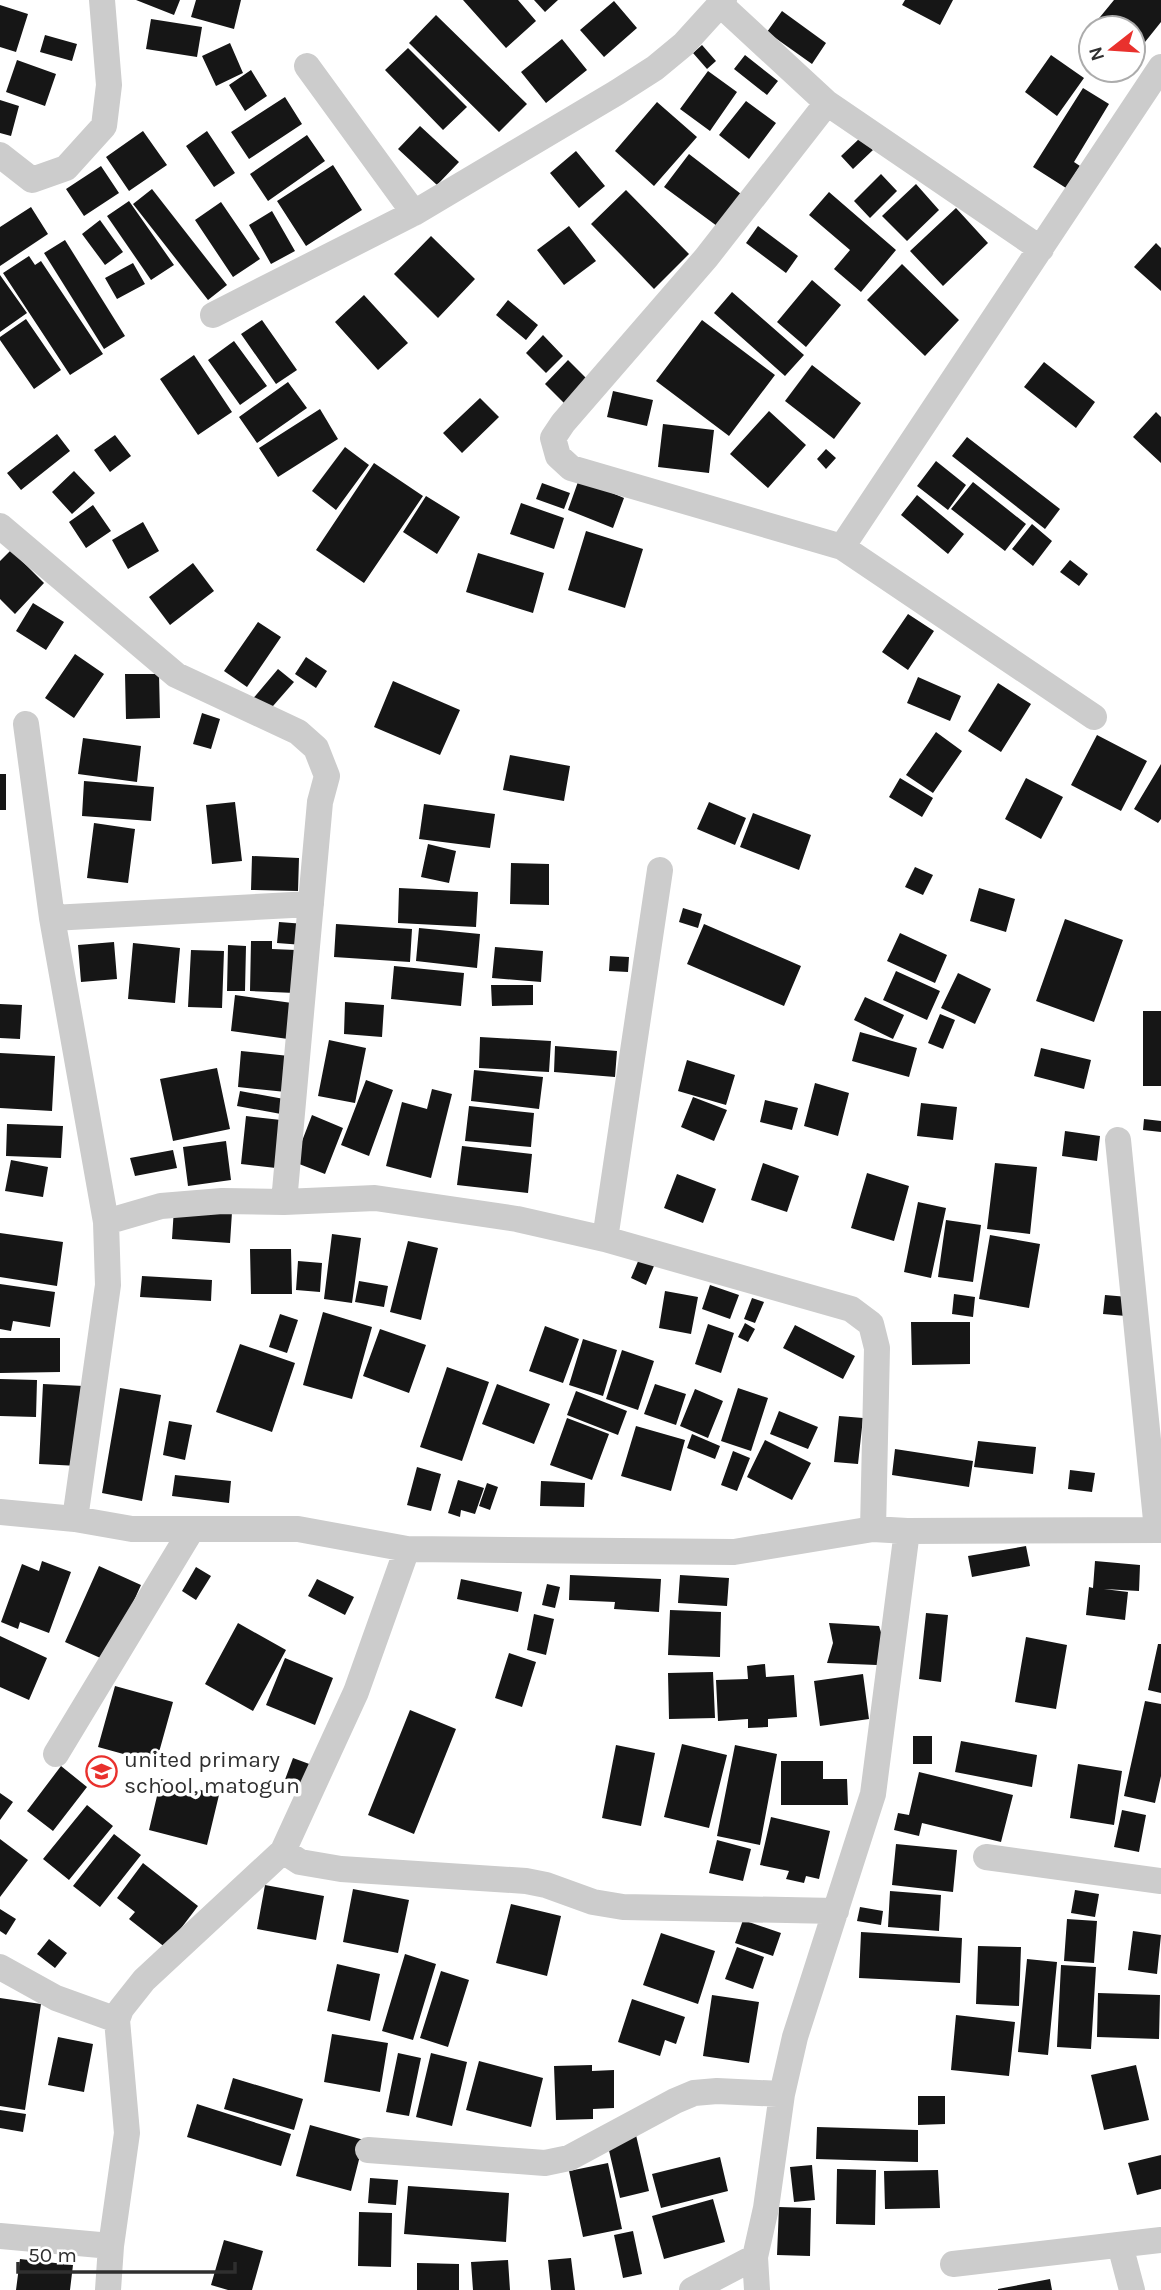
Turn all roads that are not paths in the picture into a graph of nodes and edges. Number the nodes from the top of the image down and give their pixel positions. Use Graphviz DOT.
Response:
graph roads {
  1 [pos="102,0"];
  2 [pos="722,3"];
  3 [pos="307,66"];
  4 [pos="1161,67"];
  5 [pos="827,103"];
  6 [pos="0,155"];
  7 [pos="414,214"];
  8 [pos="1041,249"];
  9 [pos="213,315"];
  10 [pos="0,526"];
  11 [pos="842,547"];
  12 [pos="1094,717"];
  13 [pos="26,724"];
  14 [pos="660,870"];
  15 [pos="311,904"];
  16 [pos="52,918"];
  17 [pos="1118,1140"];
  18 [pos="285,1202"];
  19 [pos="106,1222"];
  20 [pos="605,1239"];
  21 [pos="0,1512"];
  22 [pos="75,1519"];
  23 [pos="192,1529"];
  24 [pos="873,1529"];
  25 [pos="1159,1530"];
  26 [pos="907,1531"];
  27 [pos="407,1549"];
  28 [pos="56,1754"];
  29 [pos="283,1851"];
  30 [pos="986,1857"];
  31 [pos="1161,1881"];
  32 [pos="836,1911"];
  33 [pos="0,1967"];
  34 [pos="117,2020"];
  35 [pos="782,2094"];
  36 [pos="368,2150"];
  37 [pos="0,2236"];
  38 [pos="1161,2240"];
  39 [pos="1119,2245"];
  40 [pos="111,2246"];
  41 [pos="755,2257"];
  42 [pos="953,2264"];
  43 [pos="108,2290"];
  44 [pos="692,2290"];
  45 [pos="757,2290"];
  46 [pos="1132,2290"];
  1 -- 6 [label="street"];
  2 -- 5 [label="street"];
  2 -- 7 [label="street"];
  3 -- 7 [label="street"];
  4 -- 8 [label="street"];
  5 -- 8 [label="street"];
  5 -- 11 [label="street"];
  7 -- 9 [label="street"];
  8 -- 11 [label="street"];
  10 -- 15 [label="street"];
  11 -- 12 [label="street"];
  13 -- 16 [label="street"];
  14 -- 20 [label="street"];
  15 -- 16 [label="street"];
  15 -- 18 [label="street"];
  16 -- 19 [label="street"];
  17 -- 25 [label="street"];
  18 -- 19 [label="street"];
  18 -- 20 [label="street"];
  19 -- 22 [label="street"];
  20 -- 24 [label="street"];
  21 -- 22 [label="street"];
  22 -- 23 [label="street"];
  23 -- 27 [label="street"];
  23 -- 28 [label="street"];
  24 -- 26 [label="street"];
  24 -- 27 [label="street"];
  25 -- 26 [label="street"];
  26 -- 32 [label="street"];
  27 -- 29 [label="street"];
  29 -- 32 [label="street"];
  29 -- 34 [label="street"];
  30 -- 31 [label="street"];
  32 -- 35 [label="street"];
  33 -- 34 [label="street"];
  34 -- 40 [label="street"];
  35 -- 36 [label="street"];
  35 -- 41 [label="street"];
  37 -- 40 [label="street"];
  38 -- 39 [label="street"];
  39 -- 42 [label="street"];
  39 -- 46 [label="street"];
  40 -- 43 [label="street"];
  41 -- 44 [label="street"];
  41 -- 45 [label="street"];
}
